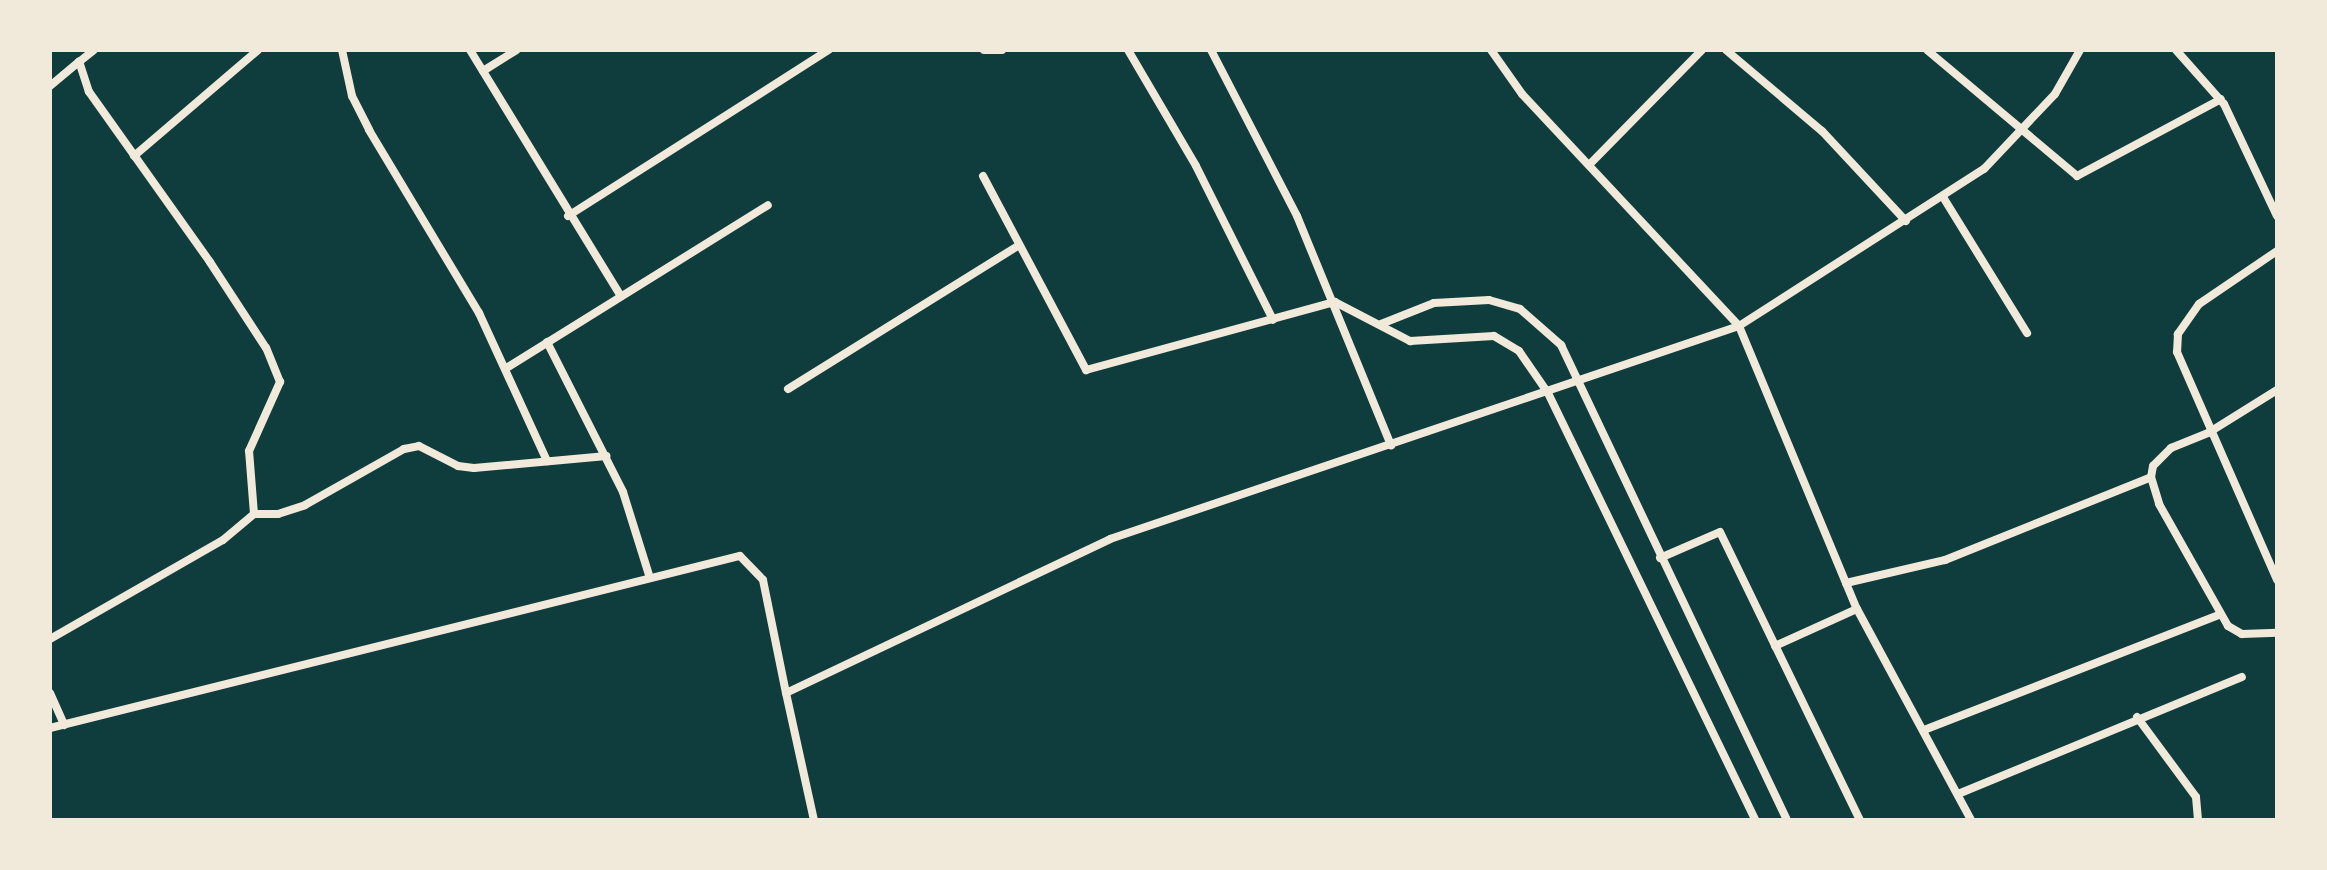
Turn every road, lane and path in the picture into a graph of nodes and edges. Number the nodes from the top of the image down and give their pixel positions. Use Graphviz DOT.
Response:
graph roads {
  1 [pos="94,50"];
  2 [pos="258,50"];
  3 [pos="342,50"];
  4 [pos="470,50"];
  5 [pos="516,50"];
  6 [pos="829,50"];
  7 [pos="984,50"];
  8 [pos="1002,50"];
  9 [pos="1128,50"];
  10 [pos="1211,50"];
  11 [pos="1491,50"];
  12 [pos="1702,50"];
  13 [pos="1726,50"];
  14 [pos="1927,50"];
  15 [pos="2080,50"];
  16 [pos="2176,50"];
  17 [pos="79,62"];
  18 [pos="483,71"];
  19 [pos="50,86"];
  20 [pos="2221,99"];
  21 [pos="2025,128"];
  22 [pos="134,156"];
  23 [pos="1589,165"];
  24 [pos="983,176"];
  25 [pos="1943,197"];
  26 [pos="768,205"];
  27 [pos="568,216"];
  28 [pos="2277,216"];
  29 [pos="1906,221"];
  30 [pos="1018,246"];
  31 [pos="2277,251"];
  32 [pos="621,296"];
  33 [pos="1335,302"];
  34 [pos="1273,320"];
  35 [pos="1381,324"];
  36 [pos="1739,326"];
  37 [pos="2027,333"];
  38 [pos="547,342"];
  39 [pos="508,367"];
  40 [pos="1577,383"];
  41 [pos="788,389"];
  42 [pos="2277,390"];
  43 [pos="1548,393"];
  44 [pos="2208,433"];
  45 [pos="1391,445"];
  46 [pos="606,456"];
  47 [pos="547,461"];
  48 [pos="2151,477"];
  49 [pos="254,514"];
  50 [pos="1660,558"];
  51 [pos="649,575"];
  52 [pos="2277,580"];
  53 [pos="1846,583"];
  54 [pos="1857,609"];
  55 [pos="2219,615"];
  56 [pos="2277,633"];
  57 [pos="50,639"];
  58 [pos="1775,646"];
  59 [pos="2242,677"];
  60 [pos="50,693"];
  61 [pos="786,693"];
  62 [pos="2137,717"];
  63 [pos="64,725"];
  64 [pos="50,728"];
  65 [pos="1924,730"];
  66 [pos="1958,794"];
  67 [pos="814,820"];
  68 [pos="1755,820"];
  69 [pos="1787,820"];
  70 [pos="1860,820"];
  71 [pos="1971,820"];
  72 [pos="2198,820"];
  1 -- 17 [label="street"];
  2 -- 22 [label="street"];
  3 -- 39 [label="street"];
  4 -- 18 [label="street"];
  5 -- 18 [label="street"];
  6 -- 27 [label="street"];
  7 -- 8 [label="street"];
  9 -- 34 [label="street"];
  10 -- 33 [label="street"];
  11 -- 23 [label="street"];
  12 -- 23 [label="street"];
  13 -- 29 [label="street"];
  14 -- 21 [label="street"];
  15 -- 21 [label="street"];
  16 -- 20 [label="street"];
  17 -- 19 [label="street"];
  17 -- 22 [label="street"];
  18 -- 27 [label="street"];
  20 -- 21 [label="street"];
  20 -- 28 [label="street"];
  21 -- 25 [label="street"];
  22 -- 49 [label="street"];
  23 -- 36 [label="street"];
  24 -- 30 [label="street"];
  25 -- 29 [label="street"];
  25 -- 37 [label="street"];
  26 -- 32 [label="street"];
  27 -- 32 [label="street"];
  29 -- 36 [label="street"];
  30 -- 34 [label="street"];
  30 -- 41 [label="street"];
  31 -- 44 [label="street"];
  32 -- 38 [label="street"];
  33 -- 34 [label="street"];
  33 -- 35 [label="street"];
  33 -- 45 [label="street"];
  35 -- 40 [label="street"];
  35 -- 43 [label="street"];
  36 -- 40 [label="street"];
  36 -- 53 [label="street"];
  38 -- 39 [label="street"];
  38 -- 46 [label="street"];
  39 -- 47 [label="street"];
  40 -- 43 [label="street"];
  40 -- 50 [label="street"];
  42 -- 44 [label="street"];
  43 -- 45 [label="street"];
  43 -- 68 [label="street"];
  44 -- 48 [label="street"];
  44 -- 52 [label="street"];
  45 -- 61 [label="street"];
  46 -- 47 [label="street"];
  46 -- 51 [label="street"];
  47 -- 49 [label="street"];
  48 -- 53 [label="street"];
  48 -- 55 [label="street"];
  49 -- 57 [label="street"];
  50 -- 58 [label="street"];
  50 -- 69 [label="street"];
  51 -- 61 [label="street"];
  51 -- 63 [label="street"];
  53 -- 54 [label="street"];
  54 -- 58 [label="street"];
  54 -- 65 [label="street"];
  55 -- 56 [label="street"];
  55 -- 65 [label="street"];
  58 -- 70 [label="street"];
  59 -- 62 [label="street"];
  60 -- 63 [label="street"];
  61 -- 67 [label="street"];
  62 -- 66 [label="street"];
  62 -- 72 [label="street"];
  63 -- 64 [label="street"];
  65 -- 66 [label="street"];
  66 -- 71 [label="street"];
}
